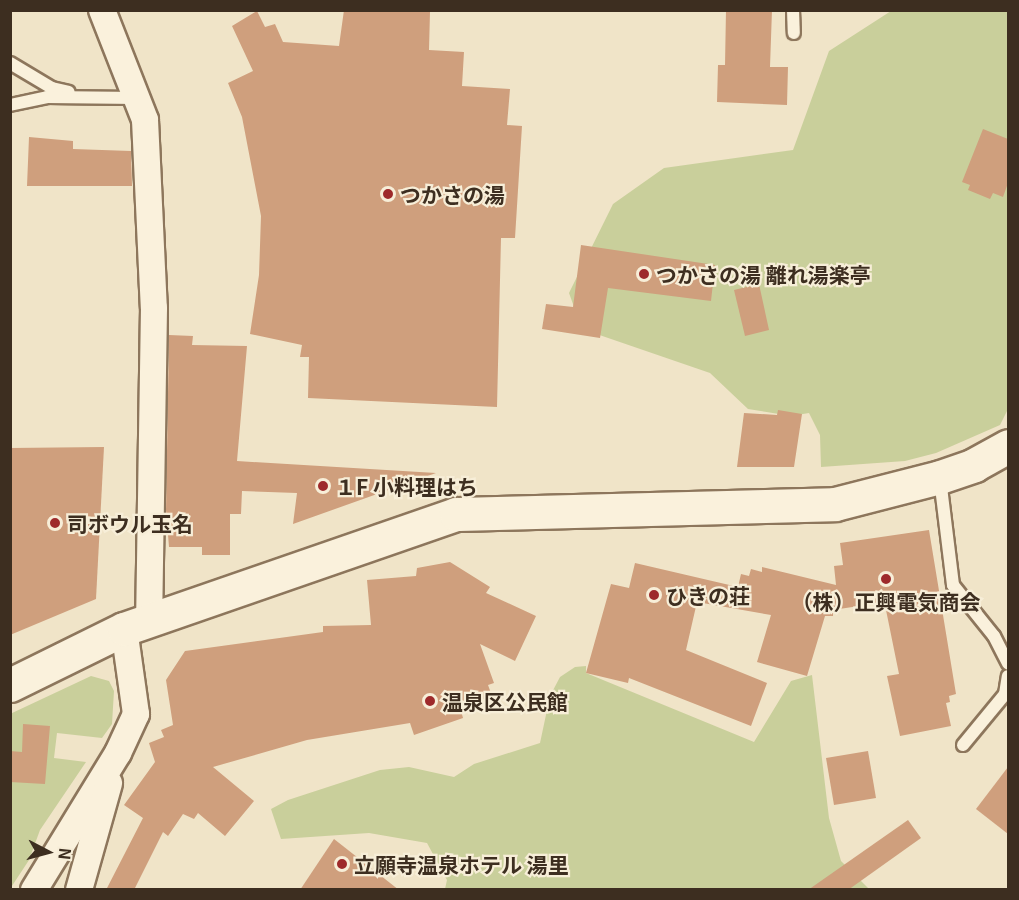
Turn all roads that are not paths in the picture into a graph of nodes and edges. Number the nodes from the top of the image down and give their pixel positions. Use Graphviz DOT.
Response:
graph roads {
  1 [pos="102,10"];
  2 [pos="793,10"];
  3 [pos="794,33"];
  4 [pos="10,63"];
  5 [pos="140,98"];
  6 [pos="96,100"];
  7 [pos="10,105"];
  8 [pos="1008,446"];
  9 [pos="940,477"];
  10 [pos="136,626"];
  11 [pos="1008,664"];
  12 [pos="1008,676"];
  13 [pos="10,685"];
  14 [pos="963,745"];
  15 [pos="118,753"];
  16 [pos="34,890"];
  17 [pos="79,890"];
  1 -- 5 [label="street"];
  2 -- 3 [label="lane"];
  4 -- 6 [label="lane"];
  5 -- 6 [label="lane"];
  5 -- 10 [label="street"];
  6 -- 7 [label="lane"];
  8 -- 9 [label="street"];
  9 -- 10 [label="street"];
  9 -- 11 [label="lane"];
  10 -- 13 [label="street"];
  10 -- 15 [label="street"];
  12 -- 14 [label="lane"];
  15 -- 16 [label="street"];
  15 -- 17 [label="street"];
}
